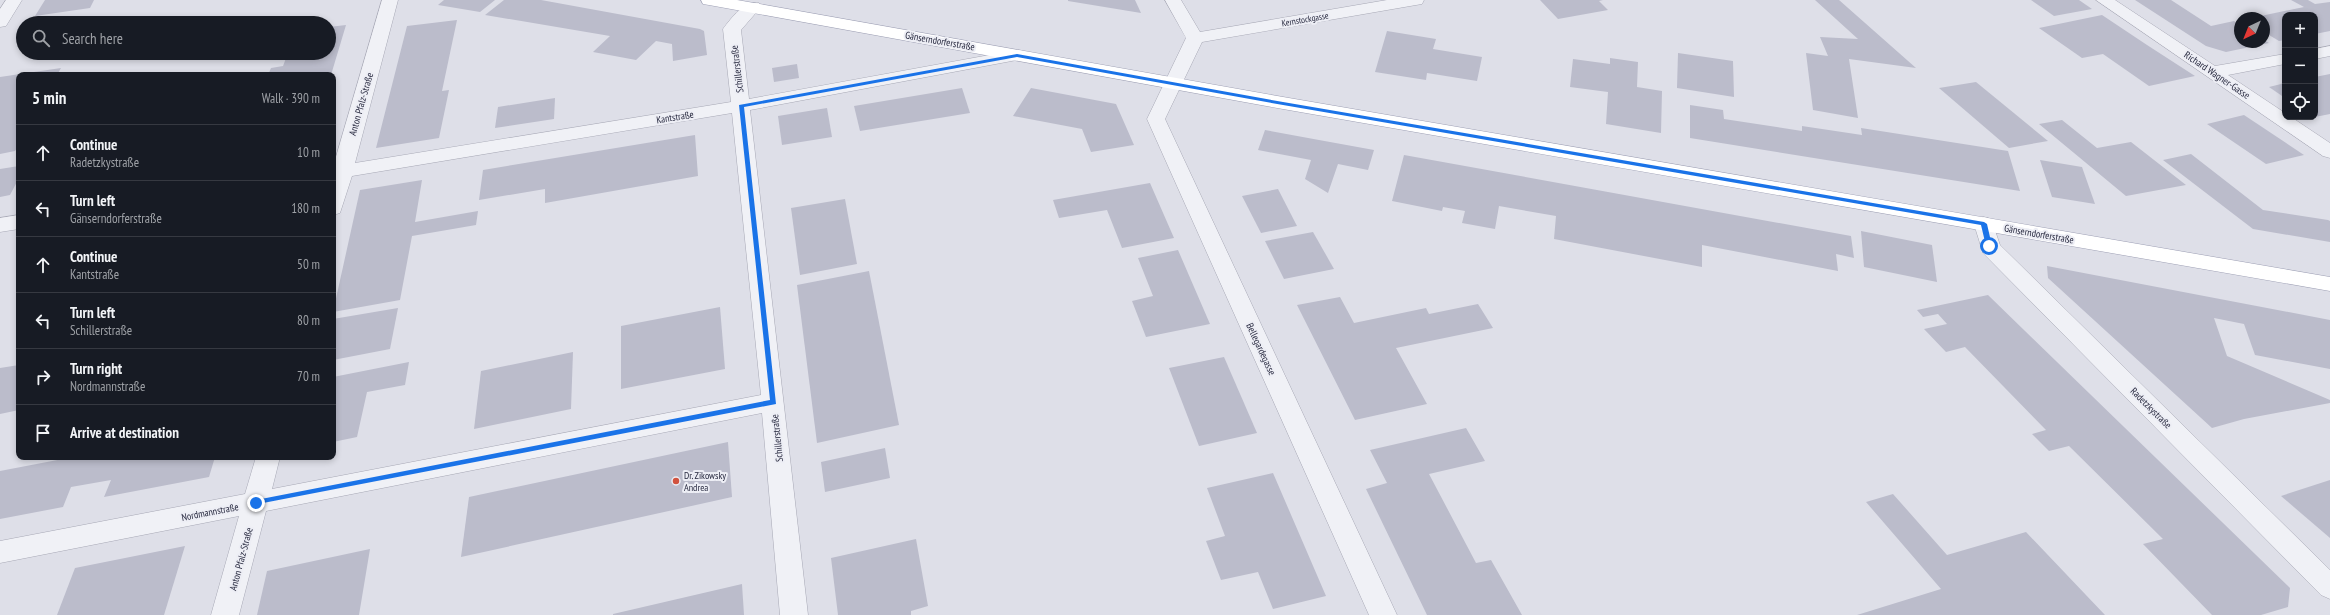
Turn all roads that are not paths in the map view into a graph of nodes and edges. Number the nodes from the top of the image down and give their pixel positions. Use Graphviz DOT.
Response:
graph roads {
  1 [pos="14,0"];
  2 [pos="390,0"];
  3 [pos="708,0"];
  4 [pos="1173,0"];
  5 [pos="1416,0"];
  6 [pos="2104,0"];
  7 [pos="753,8"];
  8 [pos="0,22"];
  9 [pos="1195,38"];
  10 [pos="2330,51"];
  11 [pos="2318,53"];
  12 [pos="1017,55"];
  13 [pos="2282,60"];
  14 [pos="2214,72"];
  15 [pos="1173,83"];
  16 [pos="741,106"];
  17 [pos="2330,152"];
  18 [pos="338,172"];
  19 [pos="336,186"];
  20 [pos="16,222"];
  21 [pos="1984,224"];
  22 [pos="0,225"];
  23 [pos="2330,284"];
  24 [pos="773,402"];
  25 [pos="267,460"];
  26 [pos="256,503"];
  27 [pos="0,552"];
  28 [pos="2330,586"];
  29 [pos="225,615"];
  30 [pos="794,615"];
  31 [pos="1383,615"];
  1 -- 8 [label="street"];
  2 -- 18 [label="street, Anton Pfalz-Straße"];
  3 -- 7 [label="main road, Gänserndorferstraße"];
  4 -- 9 [label="street"];
  5 -- 9 [label="street, Kernstockgasse"];
  6 -- 14 [label="street, Richard Wagner-Gasse"];
  7 -- 12 [label="main road, Gänserndorferstraße"];
  7 -- 16 [label="street, Schillerstraße"];
  9 -- 15 [label="street, Bellegardegasse"];
  10 -- 11 [label="street"];
  12 -- 15 [label="main road, Gänserndorferstraße"];
  12 -- 16 [label="street, Kantstraße"];
  13 -- 14 [label="street"];
  14 -- 17 [label="street, Richard Wagner-Gasse"];
  15 -- 21 [label="main road, Gänserndorferstraße"];
  15 -- 31 [label="street, Bellegardegasse"];
  16 -- 18 [label="street, Kantstraße"];
  16 -- 24 [label="street, Schillerstraße"];
  18 -- 19 [label="street, Anton Pfalz-Straße"];
  20 -- 22 [label="street"];
  21 -- 23 [label="main road, Gänserndorferstraße"];
  21 -- 28 [label="street, Radetzkystraße"];
  24 -- 26 [label="street, Nordmannstraße"];
  24 -- 30 [label="street, Schillerstraße"];
  25 -- 26 [label="street, Anton Pfalz-Straße"];
  26 -- 27 [label="street, Nordmannstraße"];
  26 -- 29 [label="street, Anton Pfalz-Straße"];
}
